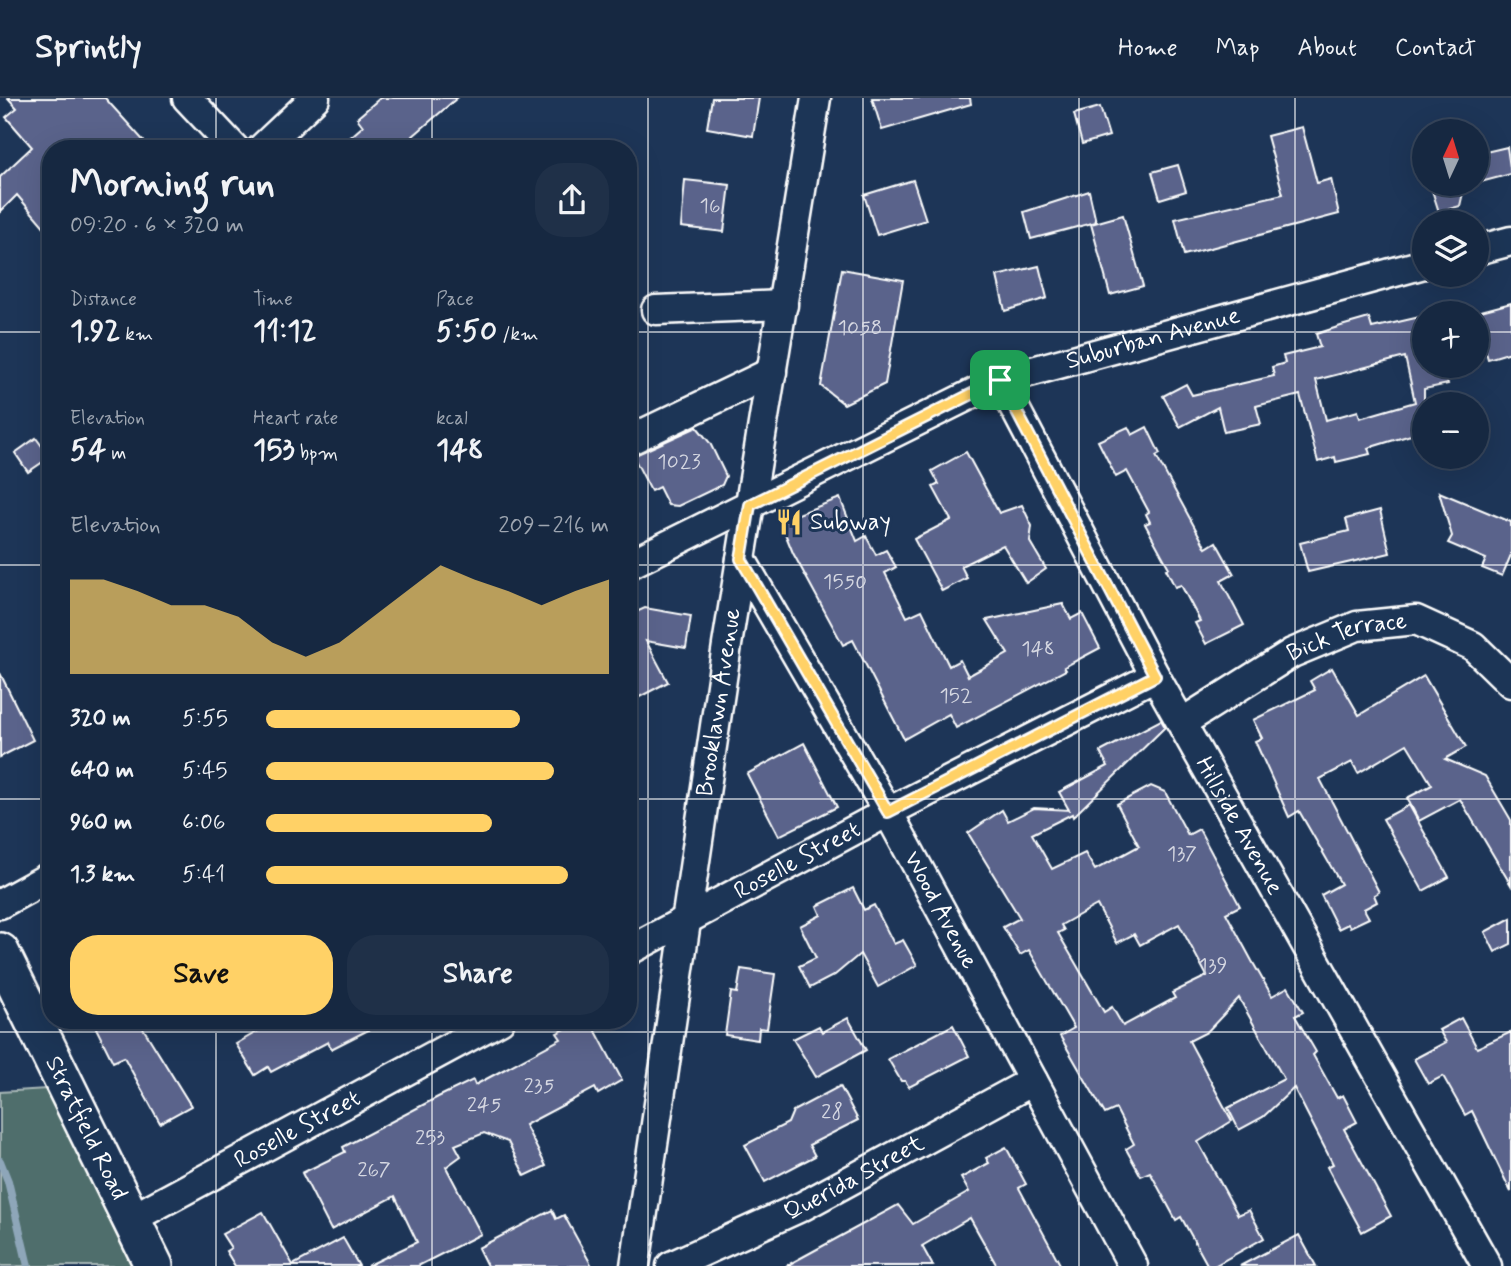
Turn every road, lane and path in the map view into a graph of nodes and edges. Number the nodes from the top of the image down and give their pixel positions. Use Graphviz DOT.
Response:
graph roads {
  1 [pos="187,98"];
  2 [pos="315,98"];
  3 [pos="816,98"];
  4 [pos="227,140"];
  5 [pos="271,140"];
  6 [pos="1511,241"];
  7 [pos="1489,247"];
  8 [pos="1412,267"];
  9 [pos="783,305"];
  10 [pos="656,310"];
  11 [pos="772,372"];
  12 [pos="1000,380"];
  13 [pos="637,437"];
  14 [pos="750,505"];
  15 [pos="637,558"];
  16 [pos="741,559"];
  17 [pos="1155,676"];
  18 [pos="1511,683"];
  19 [pos="1183,722"];
  20 [pos="888,812"];
  21 [pos="42,881"];
  22 [pos="0,904"];
  23 [pos="687,920"];
  24 [pos="637,946"];
  25 [pos="0,953"];
  26 [pos="483,1029"];
  27 [pos="1033,1081"];
  28 [pos="131,1219"];
  29 [pos="154,1266"];
  30 [pos="635,1266"];
  31 [pos="671,1266"];
  32 [pos="1133,1266"];
  33 [pos="1487,1266"];
  1 -- 4 [label="street"];
  2 -- 5 [label="street"];
  3 -- 9 [label="street, Brooklawn Avenue"];
  6 -- 7 [label="street"];
  8 -- 12 [label="street, Suburban Avenue"];
  9 -- 10 [label="street"];
  9 -- 11 [label="street, Brooklawn Avenue"];
  11 -- 13 [label="street"];
  11 -- 14 [label="street, Brooklawn Avenue"];
  12 -- 14 [label="street, Suburban Avenue"];
  12 -- 17 [label="street, Hillside Avenue"];
  14 -- 15 [label="street, Suburban Avenue"];
  14 -- 16 [label="street, Brooklawn Avenue"];
  16 -- 20 [label="street, Wood Avenue"];
  16 -- 23 [label="street, Brooklawn Avenue"];
  17 -- 19 [label="street, Hillside Avenue"];
  17 -- 20 [label="street, Roselle Street"];
  18 -- 19 [label="street, Bick Terrace"];
  19 -- 33 [label="street, Hillside Avenue"];
  20 -- 23 [label="street, Roselle Street"];
  20 -- 27 [label="street, Wood Avenue"];
  21 -- 22 [label="street"];
  23 -- 24 [label="street, Roselle Street"];
  23 -- 30 [label="street, Brooklawn Avenue"];
  25 -- 28 [label="main road, Stratfield Road"];
  26 -- 28 [label="street, Roselle Street"];
  27 -- 31 [label="street, Querida Street"];
  27 -- 32 [label="street, Wood Avenue"];
  28 -- 29 [label="main road, Stratfield Road"];
}
